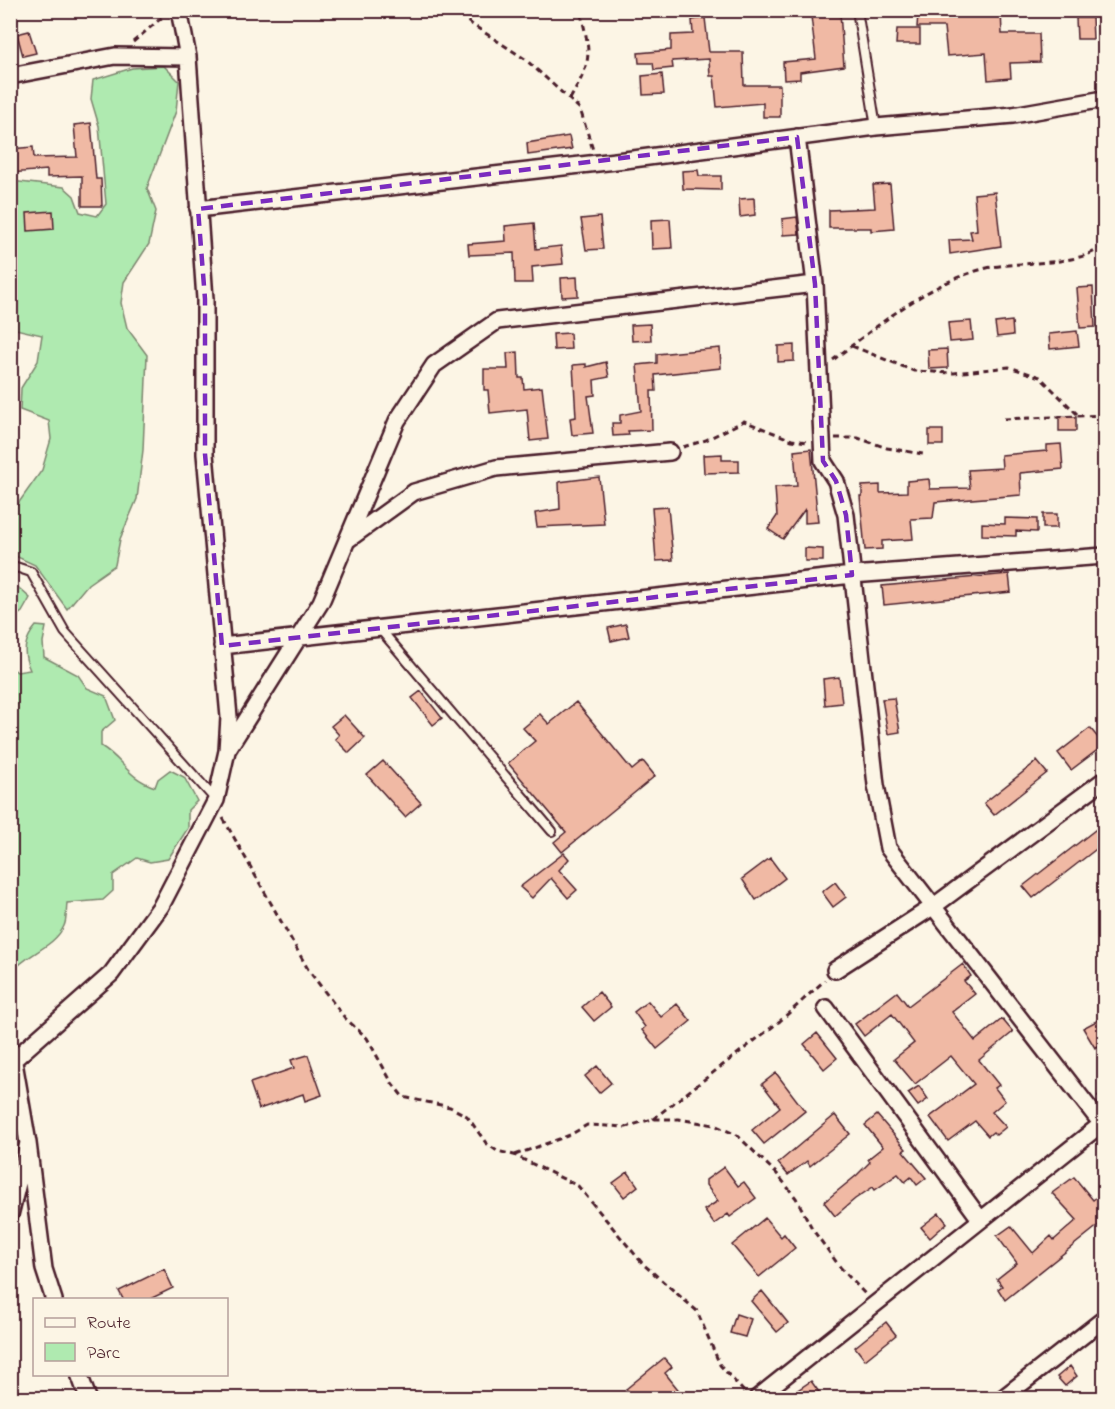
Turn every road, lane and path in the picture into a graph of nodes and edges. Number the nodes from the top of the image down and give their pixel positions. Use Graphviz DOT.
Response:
graph roads {
  1 [pos="170,10"];
  2 [pos="179,10"];
  3 [pos="450,10"];
  4 [pos="580,10"];
  5 [pos="857,10"];
  6 [pos="115,56"];
  7 [pos="188,57"];
  8 [pos="10,76"];
  9 [pos="1104,99"];
  10 [pos="570,100"];
  11 [pos="876,127"];
  12 [pos="797,137"];
  13 [pos="597,164"];
  14 [pos="198,209"];
  15 [pos="1104,246"];
  16 [pos="815,284"];
  17 [pos="852,345"];
  18 [pos="820,370"];
  19 [pos="1077,414"];
  20 [pos="1104,415"];
  21 [pos="1004,419"];
  22 [pos="822,443"];
  23 [pos="670,452"];
  24 [pos="923,454"];
  25 [pos="349,539"];
  26 [pos="1104,556"];
  27 [pos="10,565"];
  28 [pos="852,575"];
  29 [pos="380,629"];
  30 [pos="298,638"];
  31 [pos="222,645"];
  32 [pos="227,752"];
  33 [pos="1104,780"];
  34 [pos="216,800"];
  35 [pos="552,831"];
  36 [pos="934,906"];
  37 [pos="835,970"];
  38 [pos="826,1008"];
  39 [pos="12,1063"];
  40 [pos="652,1119"];
  41 [pos="1104,1124"];
  42 [pos="28,1143"];
  43 [pos="514,1155"];
  44 [pos="10,1215"];
  45 [pos="980,1219"];
  46 [pos="54,1298"];
  47 [pos="875,1304"];
  48 [pos="1104,1319"];
  49 [pos="81,1376"];
  50 [pos="88,1398"];
  51 [pos="751,1398"];
  52 [pos="757,1398"];
  53 [pos="1003,1398"];
  1 -- 6 [label="path"];
  2 -- 7 [label="street"];
  3 -- 10 [label="path"];
  4 -- 10 [label="path"];
  5 -- 11 [label="lane"];
  6 -- 7 [label="street"];
  6 -- 8 [label="street"];
  7 -- 14 [label="street"];
  9 -- 11 [label="street"];
  10 -- 13 [label="path"];
  11 -- 12 [label="street"];
  12 -- 13 [label="street"];
  12 -- 16 [label="street"];
  13 -- 14 [label="street"];
  14 -- 31 [label="street"];
  15 -- 17 [label="path"];
  16 -- 18 [label="street"];
  16 -- 25 [label="street"];
  17 -- 18 [label="path"];
  17 -- 19 [label="path"];
  18 -- 22 [label="street"];
  19 -- 20 [label="path"];
  19 -- 21 [label="path"];
  22 -- 23 [label="path"];
  22 -- 24 [label="path"];
  22 -- 28 [label="street"];
  23 -- 25 [label="street"];
  25 -- 30 [label="street"];
  26 -- 28 [label="street"];
  27 -- 34 [label="lane"];
  28 -- 29 [label="street"];
  28 -- 36 [label="street"];
  29 -- 30 [label="street"];
  29 -- 35 [label="lane"];
  30 -- 31 [label="street"];
  30 -- 32 [label="street"];
  31 -- 32 [label="street"];
  32 -- 34 [label="street"];
  33 -- 36 [label="street"];
  34 -- 39 [label="street"];
  34 -- 43 [label="path"];
  36 -- 37 [label="street"];
  36 -- 41 [label="street"];
  37 -- 40 [label="path"];
  38 -- 45 [label="street"];
  39 -- 42 [label="street"];
  40 -- 43 [label="path"];
  40 -- 47 [label="path"];
  41 -- 45 [label="street"];
  42 -- 44 [label="street"];
  42 -- 46 [label="street"];
  43 -- 51 [label="path"];
  45 -- 47 [label="street"];
  47 -- 52 [label="street"];
  48 -- 53 [label="street"];
  49 -- 50 [label="street"];
}
